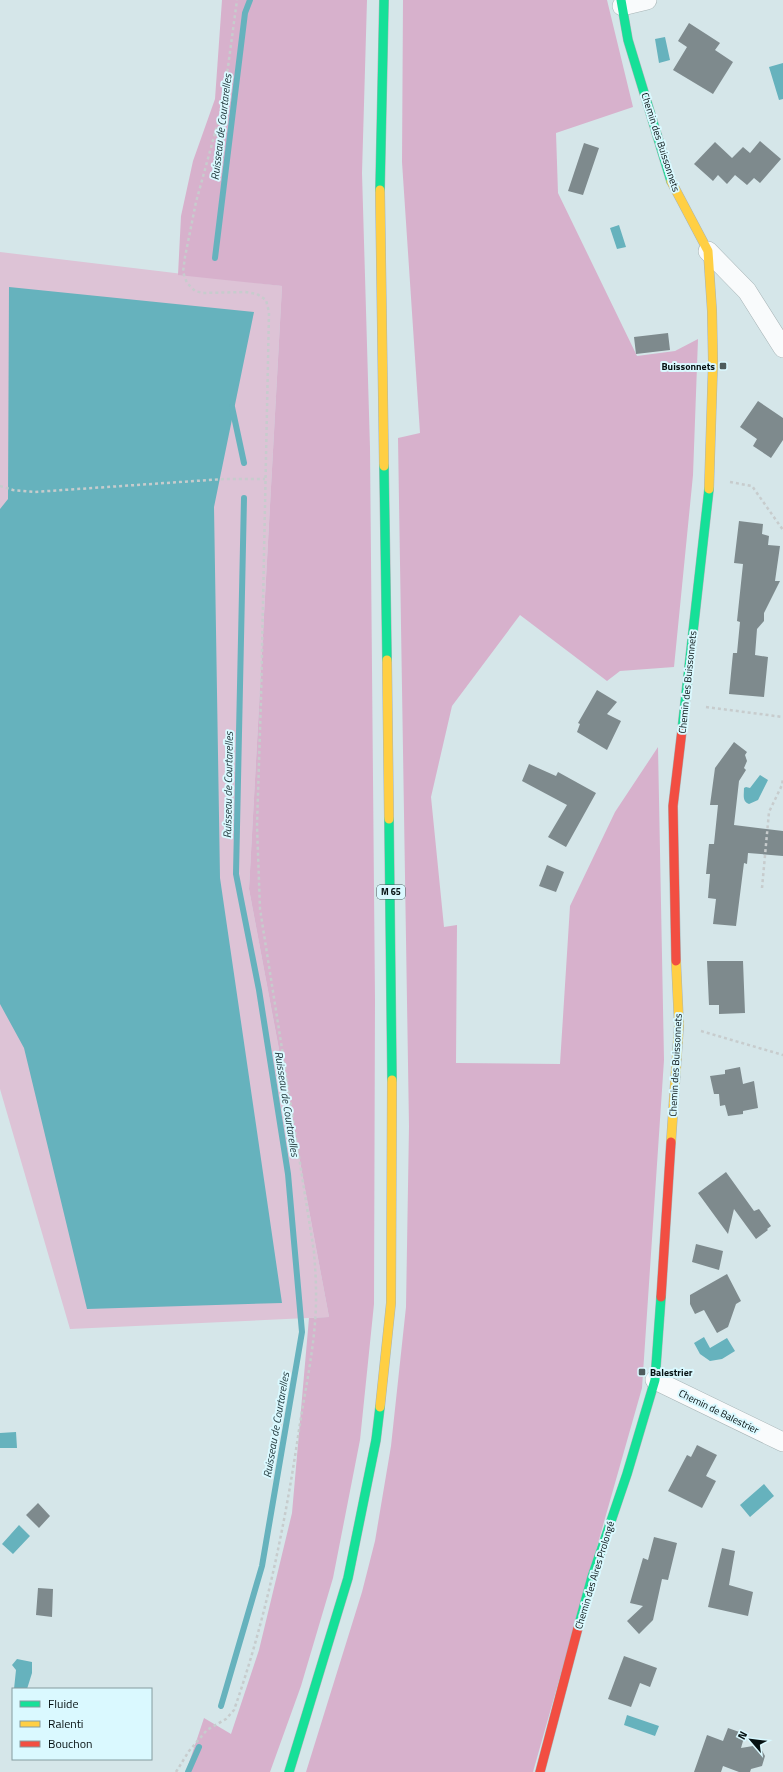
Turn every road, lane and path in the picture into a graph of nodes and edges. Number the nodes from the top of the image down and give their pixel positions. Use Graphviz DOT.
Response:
graph roads {
  1 [pos="237,0"];
  2 [pos="384,0"];
  3 [pos="647,0"];
  4 [pos="621,3"];
  5 [pos="708,251"];
  6 [pos="783,348"];
  7 [pos="710,478"];
  8 [pos="266,479"];
  9 [pos="0,486"];
  10 [pos="783,530"];
  11 [pos="684,704"];
  12 [pos="783,717"];
  13 [pos="783,778"];
  14 [pos="762,888"];
  15 [pos="679,1025"];
  16 [pos="783,1055"];
  17 [pos="655,1380"];
  18 [pos="783,1442"];
  19 [pos="176,1772"];
  20 [pos="289,1772"];
  21 [pos="540,1772"];
  1 -- 8 [label="path"];
  2 -- 20 [label="street, M 65"];
  3 -- 4 [label="street"];
  4 -- 5 [label="street, Chemin des Buissonnets"];
  5 -- 6 [label="street"];
  5 -- 7 [label="street, Chemin des Buissonnets"];
  7 -- 10 [label="path"];
  7 -- 11 [label="street, Chemin des Buissonnets"];
  8 -- 9 [label="path"];
  8 -- 19 [label="path"];
  11 -- 12 [label="path"];
  11 -- 15 [label="street, Chemin des Buissonnets"];
  13 -- 14 [label="path"];
  15 -- 16 [label="path"];
  15 -- 17 [label="street, Chemin des Buissonnets"];
  17 -- 18 [label="street, Chemin de Balestrier"];
  17 -- 21 [label="street, Chemin des Aires Prolongé"];
}
